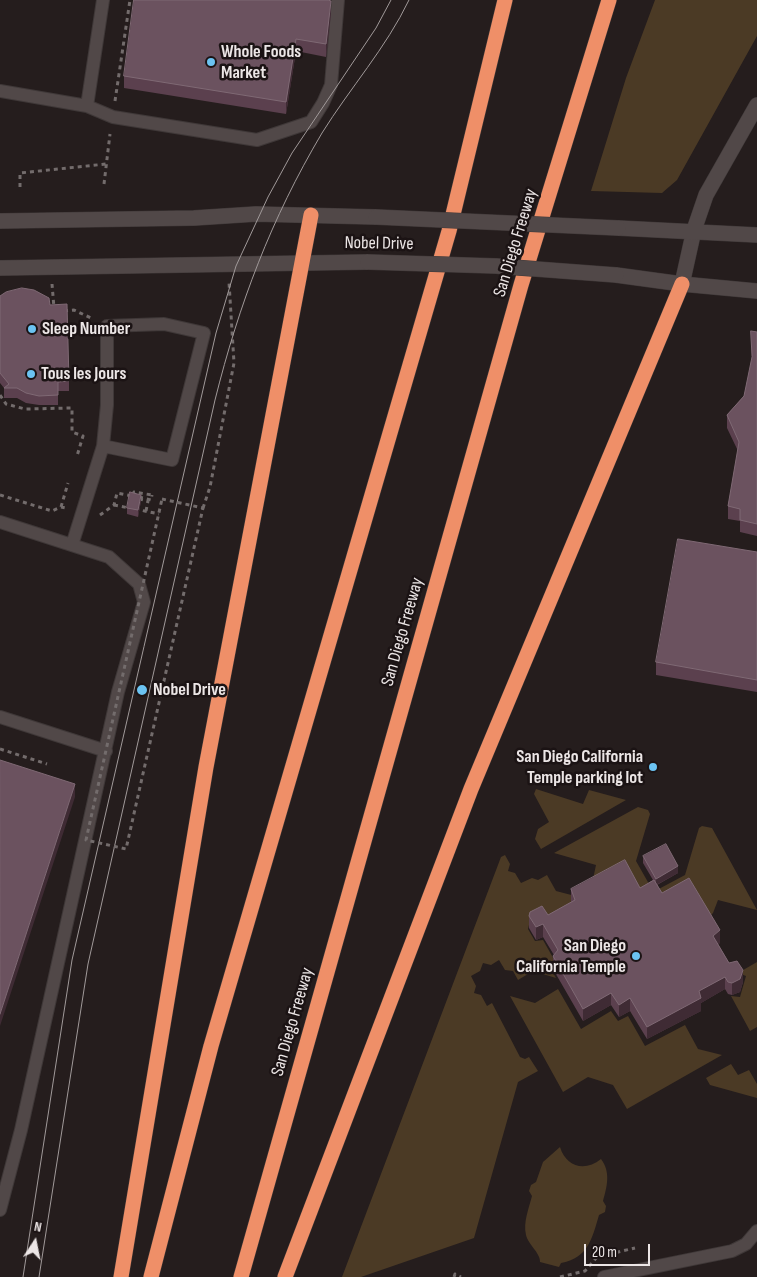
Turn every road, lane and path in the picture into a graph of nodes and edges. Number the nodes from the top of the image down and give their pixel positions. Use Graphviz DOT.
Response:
graph roads {
  1 [pos="103,0"];
  2 [pos="130,0"];
  3 [pos="338,0"];
  4 [pos="504,0"];
  5 [pos="609,0"];
  6 [pos="0,91"];
  7 [pos="757,105"];
  8 [pos="87,106"];
  9 [pos="113,117"];
  10 [pos="106,164"];
  11 [pos="104,184"];
  12 [pos="20,187"];
  13 [pos="311,215"];
  14 [pos="0,221"];
  15 [pos="694,230"];
  16 [pos="757,235"];
  17 [pos="302,262"];
  18 [pos="0,268"];
  19 [pos="229,276"];
  20 [pos="51,278"];
  21 [pos="682,284"];
  22 [pos="757,291"];
  23 [pos="107,326"];
  24 [pos="0,395"];
  25 [pos="103,446"];
  26 [pos="77,456"];
  27 [pos="68,482"];
  28 [pos="0,495"];
  29 [pos="114,505"];
  30 [pos="61,507"];
  31 [pos="66,508"];
  32 [pos="203,508"];
  33 [pos="146,512"];
  34 [pos="159,514"];
  35 [pos="96,518"];
  36 [pos="0,522"];
  37 [pos="72,545"];
  38 [pos="0,717"];
  39 [pos="0,749"];
  40 [pos="106,751"];
  41 [pos="47,764"];
  42 [pos="0,1210"];
  43 [pos="757,1231"];
  44 [pos="121,1277"];
  45 [pos="151,1277"];
  46 [pos="241,1277"];
  47 [pos="286,1277"];
  48 [pos="454,1277"];
  49 [pos="461,1277"];
  50 [pos="604,1277"];
  1 -- 8 [label="lane"];
  2 -- 9 [label="path"];
  3 -- 9 [label="lane"];
  4 -- 45 [label="highway"];
  5 -- 46 [label="highway, San Diego Freeway"];
  6 -- 8 [label="lane"];
  7 -- 15 [label="main road"];
  8 -- 9 [label="lane"];
  9 -- 10 [label="path"];
  10 -- 11 [label="path"];
  10 -- 12 [label="path"];
  13 -- 14 [label="main road, Nobel Drive"];
  13 -- 15 [label="main road, Nobel Drive, bridge"];
  13 -- 17 [label="highway"];
  15 -- 16 [label="main road, Nobel Drive"];
  15 -- 21 [label="main road"];
  17 -- 18 [label="main road, Nobel Drive"];
  17 -- 21 [label="main road, Nobel Drive, bridge"];
  17 -- 44 [label="highway"];
  19 -- 32 [label="path"];
  20 -- 23 [label="path"];
  21 -- 22 [label="main road, Nobel Drive"];
  21 -- 47 [label="highway"];
  23 -- 25 [label="lane"];
  23 -- 25 [label="lane"];
  24 -- 26 [label="path"];
  25 -- 37 [label="lane"];
  27 -- 30 [label="path"];
  28 -- 30 [label="path"];
  29 -- 33 [label="path"];
  29 -- 33 [label="path, bridge"];
  29 -- 35 [label="path"];
  30 -- 31 [label="path"];
  32 -- 34 [label="path, bridge"];
  32 -- 34 [label="path, bridge"];
  33 -- 34 [label="path"];
  36 -- 37 [label="lane"];
  37 -- 40 [label="lane"];
  38 -- 40 [label="lane"];
  39 -- 41 [label="path"];
  40 -- 42 [label="lane"];
  43 -- 50 [label="lane"];
  48 -- 49 [label="path"];
}
